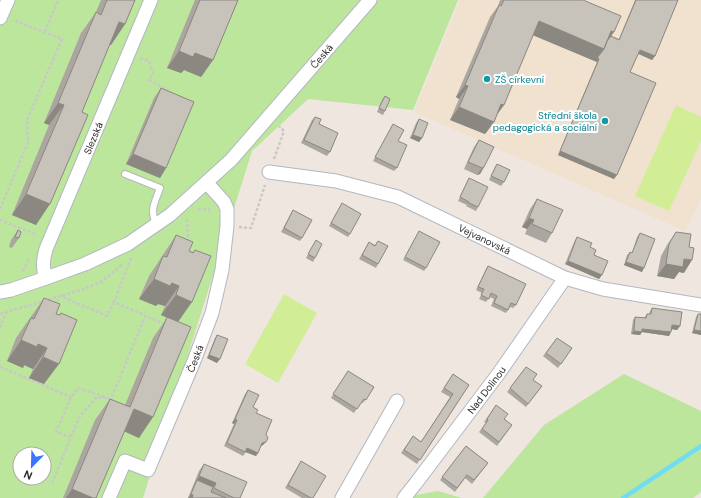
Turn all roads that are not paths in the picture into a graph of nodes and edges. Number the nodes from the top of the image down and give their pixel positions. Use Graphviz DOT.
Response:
graph roads {
  1 [pos="8,0"];
  2 [pos="152,0"];
  3 [pos="370,0"];
  4 [pos="1,16"];
  5 [pos="269,172"];
  6 [pos="125,174"];
  7 [pos="207,183"];
  8 [pos="156,225"];
  9 [pos="46,278"];
  10 [pos="565,278"];
  11 [pos="0,292"];
  12 [pos="701,305"];
  13 [pos="398,401"];
  14 [pos="109,498"];
  15 [pos="342,498"];
  16 [pos="404,498"];
  1 -- 4 [label="street"];
  2 -- 9 [label="street, Slezská"];
  3 -- 7 [label="street, Česká"];
  5 -- 10 [label="street, Vejvanovská"];
  6 -- 8 [label="lane"];
  7 -- 8 [label="street, Česká"];
  7 -- 14 [label="street, Česká"];
  8 -- 9 [label="street, Česká"];
  9 -- 11 [label="street, Česká"];
  10 -- 12 [label="street, Vejvanovská"];
  10 -- 16 [label="street, Nad Dolinou"];
  13 -- 15 [label="street"];
}
